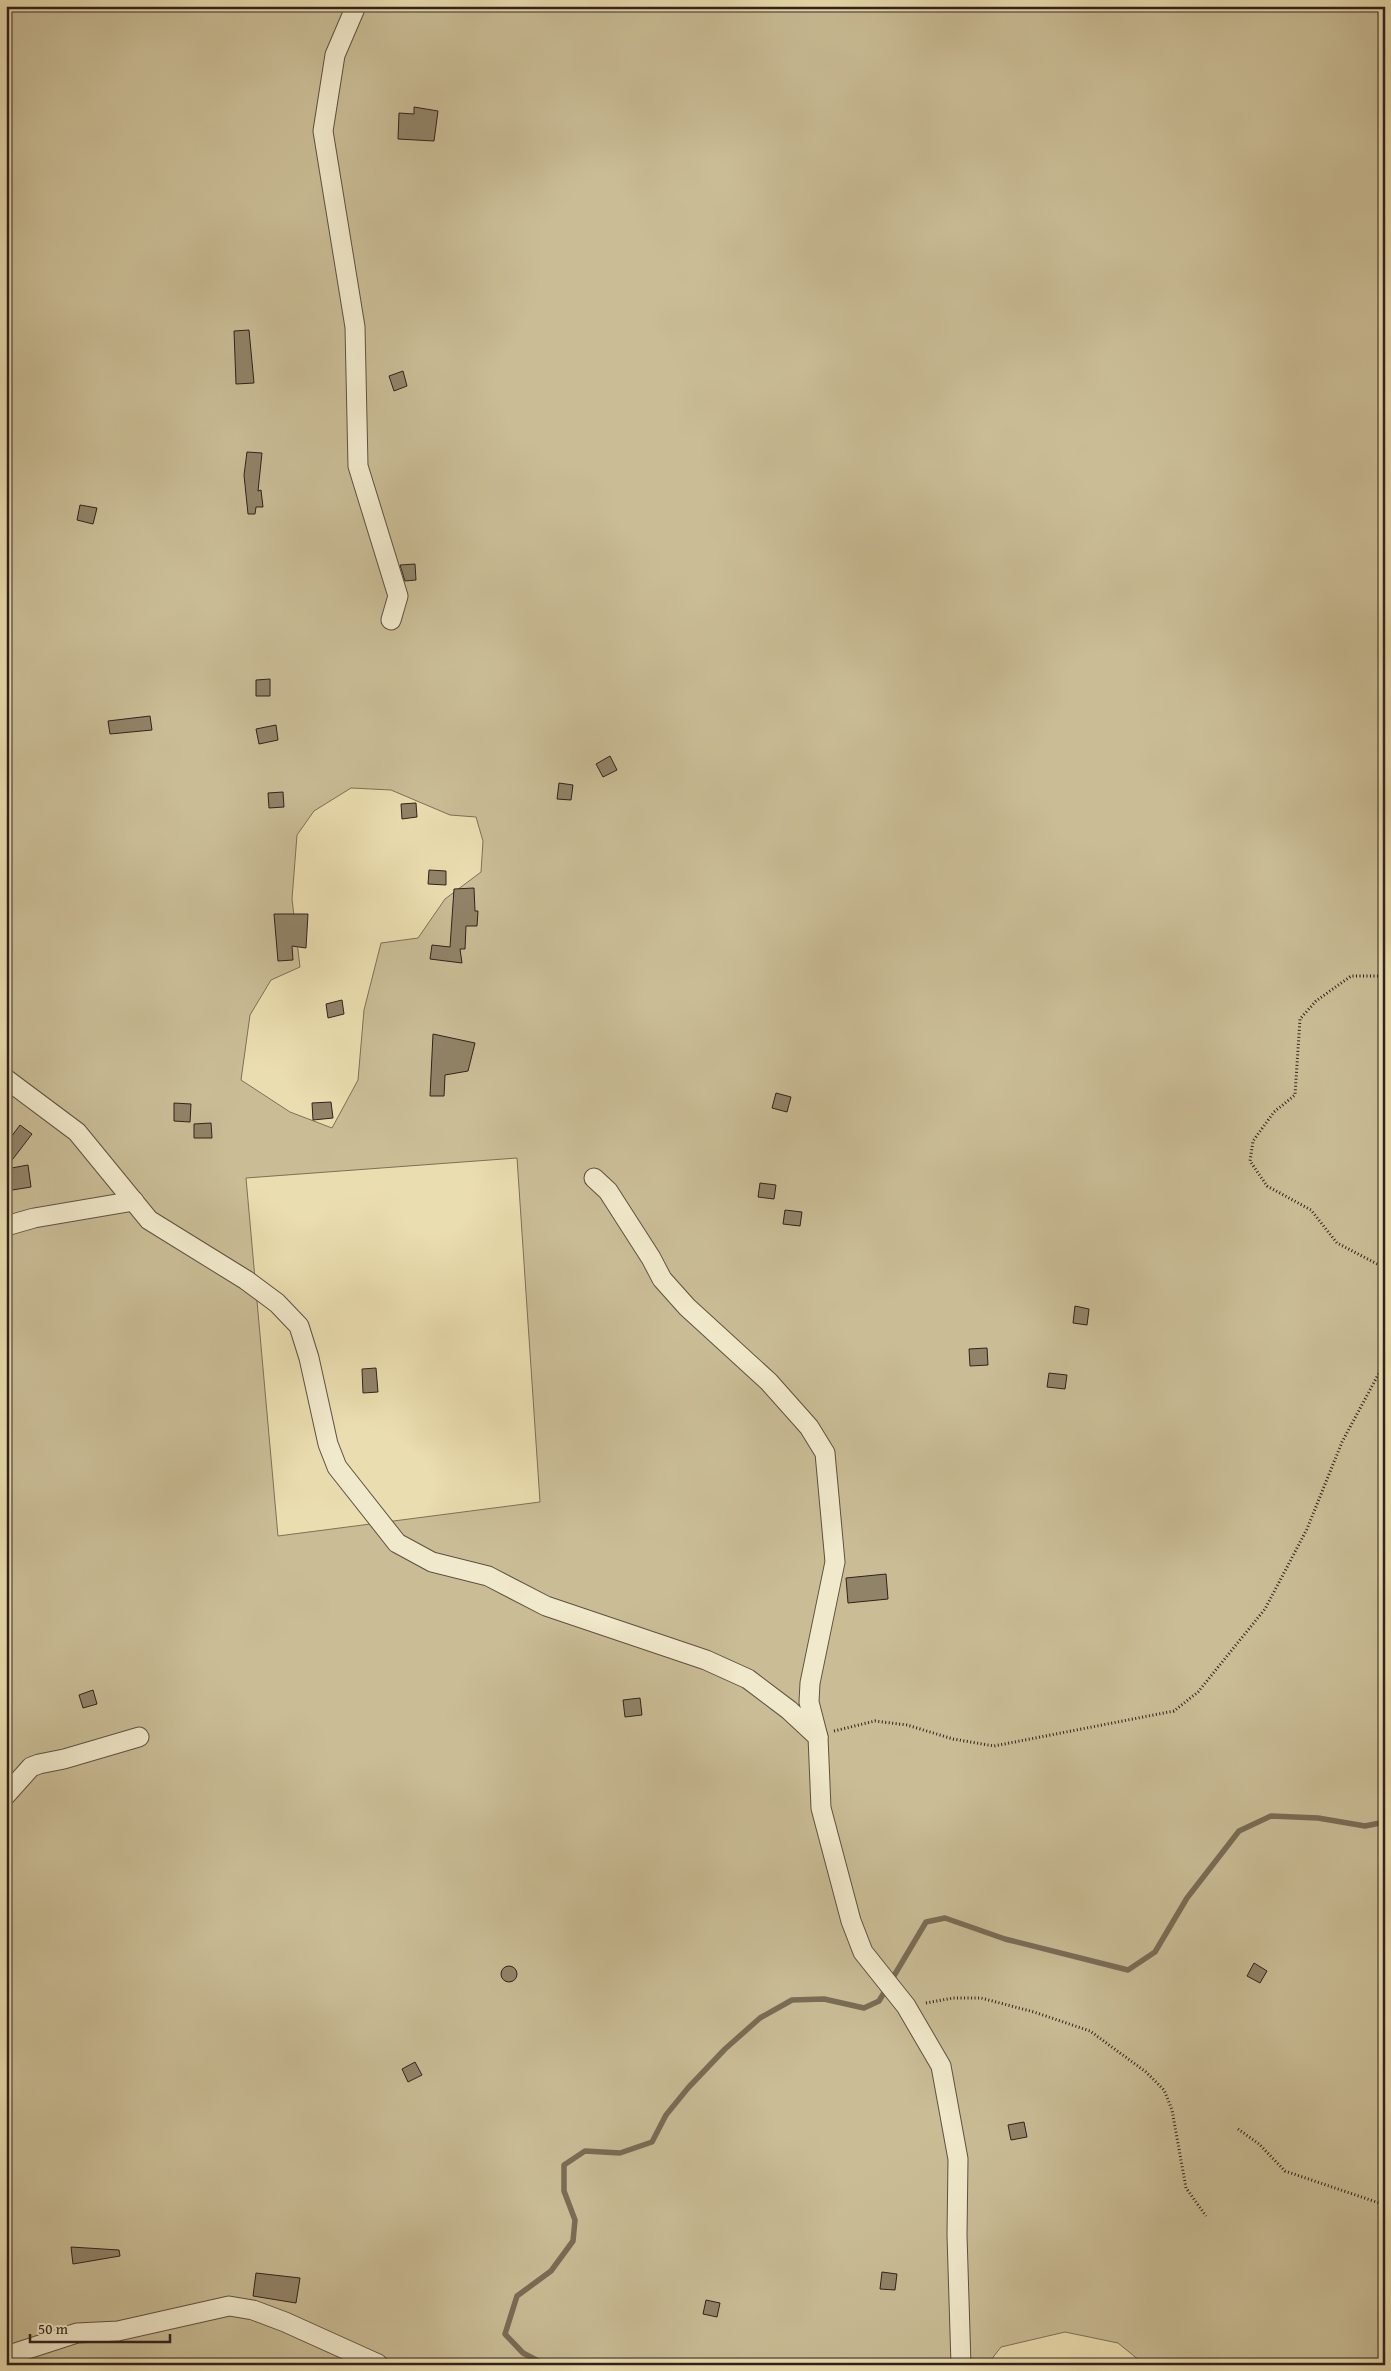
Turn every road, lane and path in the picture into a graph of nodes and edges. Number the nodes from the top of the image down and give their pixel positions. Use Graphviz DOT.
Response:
graph roads {
  1 [pos="356,6"];
  2 [pos="391,620"];
  3 [pos="1385,976"];
  4 [pos="6,1078"];
  5 [pos="594,1178"];
  6 [pos="134,1201"];
  7 [pos="6,1226"];
  8 [pos="1385,1268"];
  9 [pos="1385,1362"];
  10 [pos="139,1737"];
  11 [pos="818,1737"];
  12 [pos="6,1796"];
  13 [pos="906,2006"];
  14 [pos="1238,2129"];
  15 [pos="1385,2204"];
  16 [pos="1206,2216"];
  17 [pos="6,2356"];
  18 [pos="378,2364"];
  19 [pos="961,2365"];
  1 -- 2 [label="street"];
  3 -- 8 [label="path"];
  4 -- 6 [label="street"];
  5 -- 11 [label="street"];
  6 -- 7 [label="street"];
  6 -- 11 [label="street"];
  9 -- 11 [label="path"];
  10 -- 12 [label="street"];
  11 -- 13 [label="street"];
  13 -- 16 [label="path"];
  13 -- 19 [label="street"];
  14 -- 15 [label="path"];
  17 -- 18 [label="street"];
}
